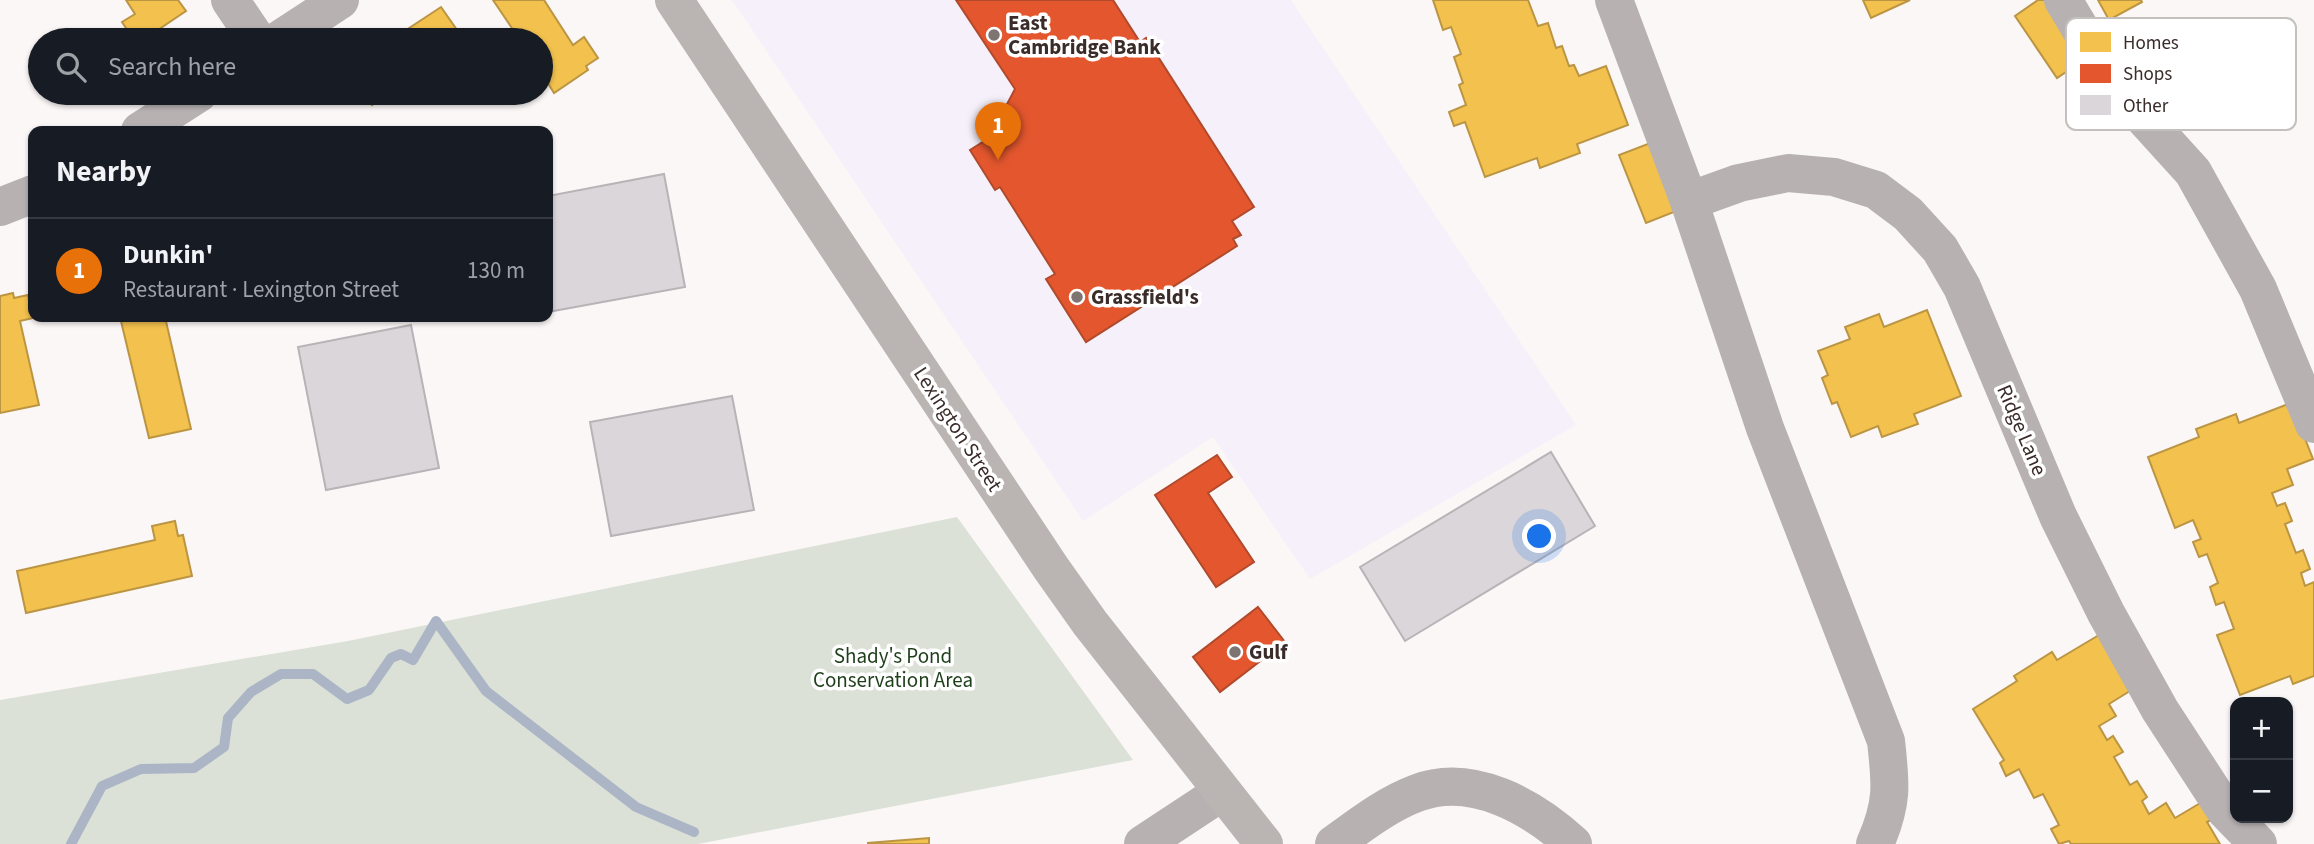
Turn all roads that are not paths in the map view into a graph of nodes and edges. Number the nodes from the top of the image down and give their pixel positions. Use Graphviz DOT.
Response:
graph roads {
  1 [pos="230,0"];
  2 [pos="340,0"];
  3 [pos="674,0"];
  4 [pos="1614,0"];
  5 [pos="2063,0"];
  6 [pos="2074,18"];
  7 [pos="249,28"];
  8 [pos="297,28"];
  9 [pos="181,105"];
  10 [pos="149,126"];
  11 [pos="2155,130"];
  12 [pos="28,196"];
  13 [pos="1689,201"];
  14 [pos="0,207"];
  15 [pos="2314,424"];
  16 [pos="1222,792"];
  17 [pos="1143,844"];
  18 [pos="1264,844"];
  19 [pos="1334,844"];
  20 [pos="1573,844"];
  21 [pos="1875,844"];
  22 [pos="2258,844"];
  1 -- 7 [label="street"];
  2 -- 8 [label="street"];
  3 -- 16 [label="main road, Lexington Street"];
  4 -- 13 [label="street"];
  5 -- 6 [label="street"];
  9 -- 10 [label="street"];
  11 -- 15 [label="street"];
  12 -- 14 [label="street"];
  13 -- 21 [label="street"];
  13 -- 22 [label="street, Ridge Lane"];
  16 -- 17 [label="street"];
  16 -- 18 [label="main road, Lexington Street"];
  19 -- 20 [label="street"];
}
